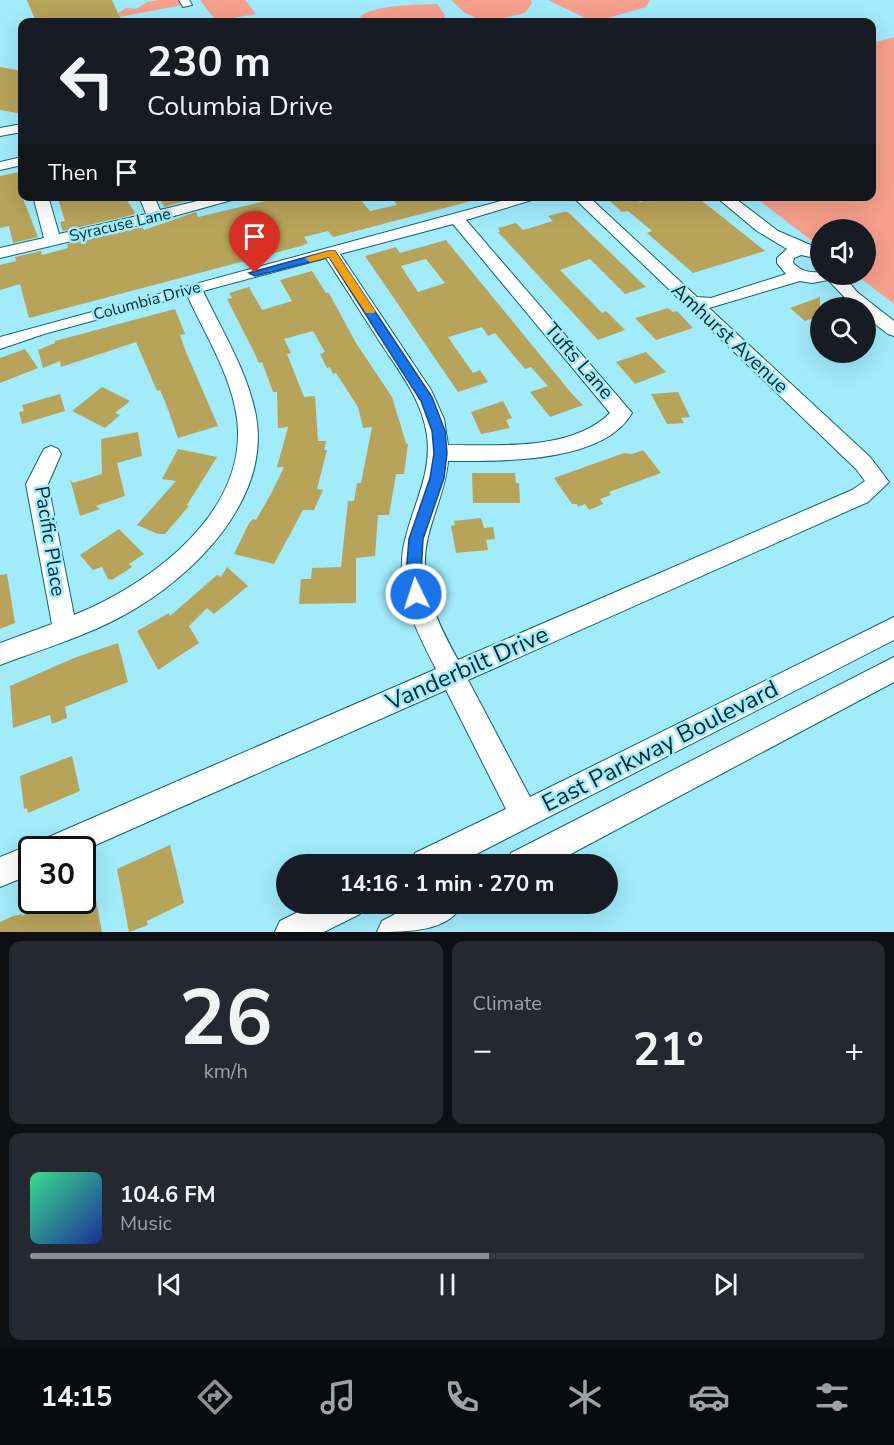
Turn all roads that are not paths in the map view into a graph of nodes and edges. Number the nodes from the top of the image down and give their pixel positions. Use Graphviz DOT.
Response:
graph roads {
  1 [pos="18,129"];
  2 [pos="0,132"];
  3 [pos="18,156"];
  4 [pos="0,160"];
  5 [pos="18,162"];
  6 [pos="0,166"];
  7 [pos="41,201"];
  8 [pos="148,201"];
  9 [pos="219,201"];
  10 [pos="519,201"];
  11 [pos="584,201"];
  12 [pos="728,201"];
  13 [pos="155,217"];
  14 [pos="456,218"];
  15 [pos="765,230"];
  16 [pos="53,241"];
  17 [pos="810,251"];
  18 [pos="810,252"];
  19 [pos="331,253"];
  20 [pos="0,254"];
  21 [pos="795,269"];
  22 [pos="810,271"];
  23 [pos="840,285"];
  24 [pos="194,289"];
  25 [pos="845,297"];
  26 [pos="853,297"];
  27 [pos="692,302"];
  28 [pos="876,316"];
  29 [pos="894,330"];
  30 [pos="0,343"];
  31 [pos="440,453"];
  32 [pos="51,454"];
  33 [pos="878,482"];
  34 [pos="894,628"];
  35 [pos="65,630"];
  36 [pos="0,654"];
  37 [pos="894,669"];
  38 [pos="452,675"];
  39 [pos="524,814"];
  40 [pos="84,836"];
  41 [pos="446,854"];
  42 [pos="541,854"];
  43 [pos="18,865"];
  44 [pos="0,873"];
  45 [pos="327,914"];
  46 [pos="427,914"];
  47 [pos="291,932"];
  48 [pos="393,932"];
  1 -- 2 [label="street"];
  3 -- 4 [label="street"];
  5 -- 6 [label="street"];
  7 -- 16 [label="street"];
  8 -- 13 [label="street"];
  9 -- 13 [label="street, Syracuse Lane"];
  10 -- 14 [label="street, Columbia Drive"];
  11 -- 27 [label="street, Amhurst Avenue"];
  12 -- 15 [label="street"];
  13 -- 16 [label="street, Syracuse Lane"];
  14 -- 19 [label="street, Columbia Drive"];
  14 -- 31 [label="street, Tufts Lane"];
  15 -- 17 [label="street"];
  15 -- 21 [label="street"];
  16 -- 20 [label="street, Syracuse Lane"];
  18 -- 21 [label="street"];
  19 -- 24 [label="street, Columbia Drive"];
  19 -- 31 [label="street"];
  21 -- 22 [label="street"];
  21 -- 25 [label="street"];
  21 -- 27 [label="street"];
  23 -- 26 [label="street"];
  24 -- 30 [label="street, Columbia Drive"];
  24 -- 35 [label="street"];
  27 -- 33 [label="street, Amhurst Avenue"];
  28 -- 29 [label="street"];
  31 -- 38 [label="street"];
  32 -- 35 [label="street, Pacific Place"];
  33 -- 38 [label="street, Vanderbilt Drive"];
  34 -- 39 [label="street, East Parkway Boulevard"];
  35 -- 36 [label="street"];
  37 -- 42 [label="street, East Parkway Boulevard"];
  38 -- 39 [label="street"];
  38 -- 40 [label="street, Vanderbilt Drive"];
  39 -- 41 [label="street, East Parkway Boulevard"];
  43 -- 44 [label="street"];
  45 -- 47 [label="street"];
  46 -- 48 [label="street"];
}
